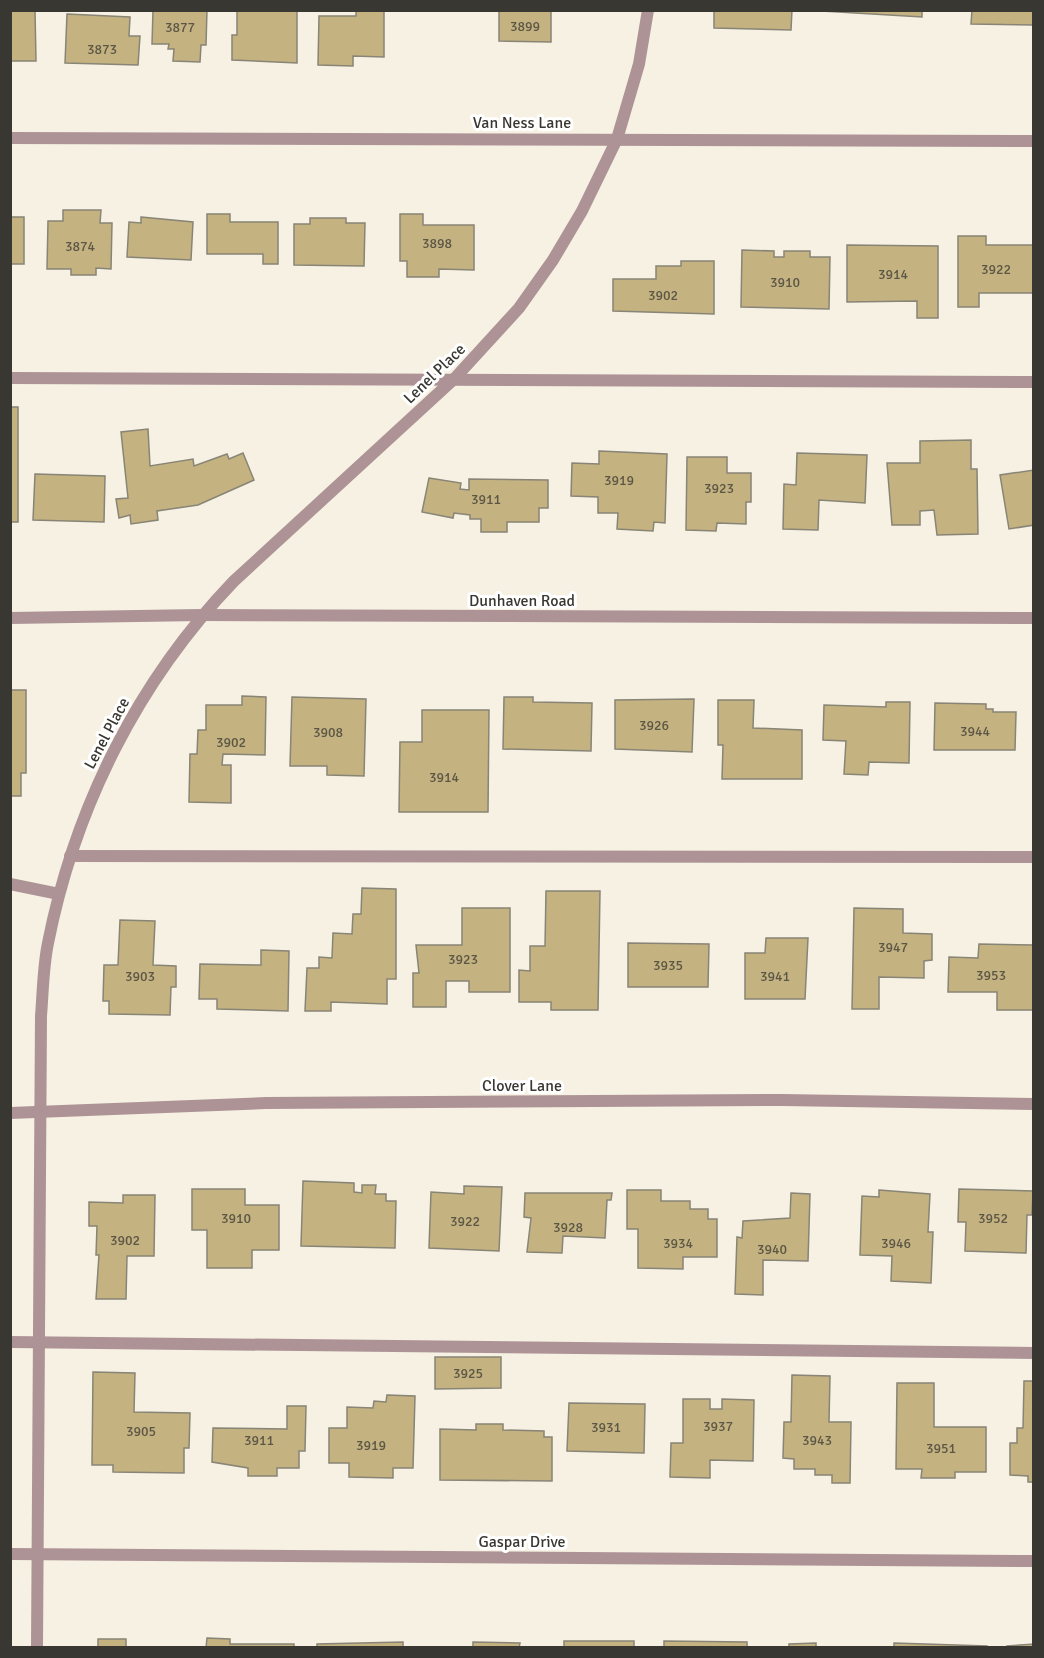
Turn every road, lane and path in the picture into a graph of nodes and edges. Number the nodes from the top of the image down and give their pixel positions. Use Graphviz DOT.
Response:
graph roads {
  1 [pos="648,10"];
  2 [pos="10,138"];
  3 [pos="618,139"];
  4 [pos="1034,141"];
  5 [pos="10,378"];
  6 [pos="455,378"];
  7 [pos="1034,381"];
  8 [pos="201,615"];
  9 [pos="10,618"];
  10 [pos="1034,618"];
  11 [pos="70,856"];
  12 [pos="1034,857"];
  13 [pos="10,884"];
  14 [pos="59,894"];
  15 [pos="1034,1104"];
  16 [pos="10,1113"];
  17 [pos="40,1113"];
  18 [pos="10,1342"];
  19 [pos="40,1342"];
  20 [pos="1034,1353"];
  21 [pos="10,1554"];
  22 [pos="37,1554"];
  23 [pos="1034,1561"];
  24 [pos="37,1647"];
  1 -- 3 [label="street, Lenel Place"];
  2 -- 3 [label="street, Van Ness Lane"];
  3 -- 4 [label="street, Van Ness Lane"];
  3 -- 6 [label="street, Lenel Place"];
  5 -- 6 [label="street"];
  6 -- 7 [label="street"];
  6 -- 8 [label="street, Lenel Place"];
  8 -- 9 [label="street, Dunhaven Road"];
  8 -- 10 [label="street, Dunhaven Road"];
  8 -- 11 [label="street, Lenel Place"];
  11 -- 12 [label="street"];
  11 -- 14 [label="street, Lenel Place"];
  13 -- 14 [label="street"];
  14 -- 17 [label="street, Lenel Place"];
  15 -- 17 [label="street, Clover Lane"];
  16 -- 17 [label="street, Clover Lane"];
  17 -- 19 [label="street, Lenel Place"];
  18 -- 19 [label="street"];
  19 -- 20 [label="street"];
  19 -- 22 [label="street, Lenel Place"];
  21 -- 22 [label="street, Gaspar Drive"];
  22 -- 23 [label="street, Gaspar Drive"];
  22 -- 24 [label="street, Lenel Place"];
}
